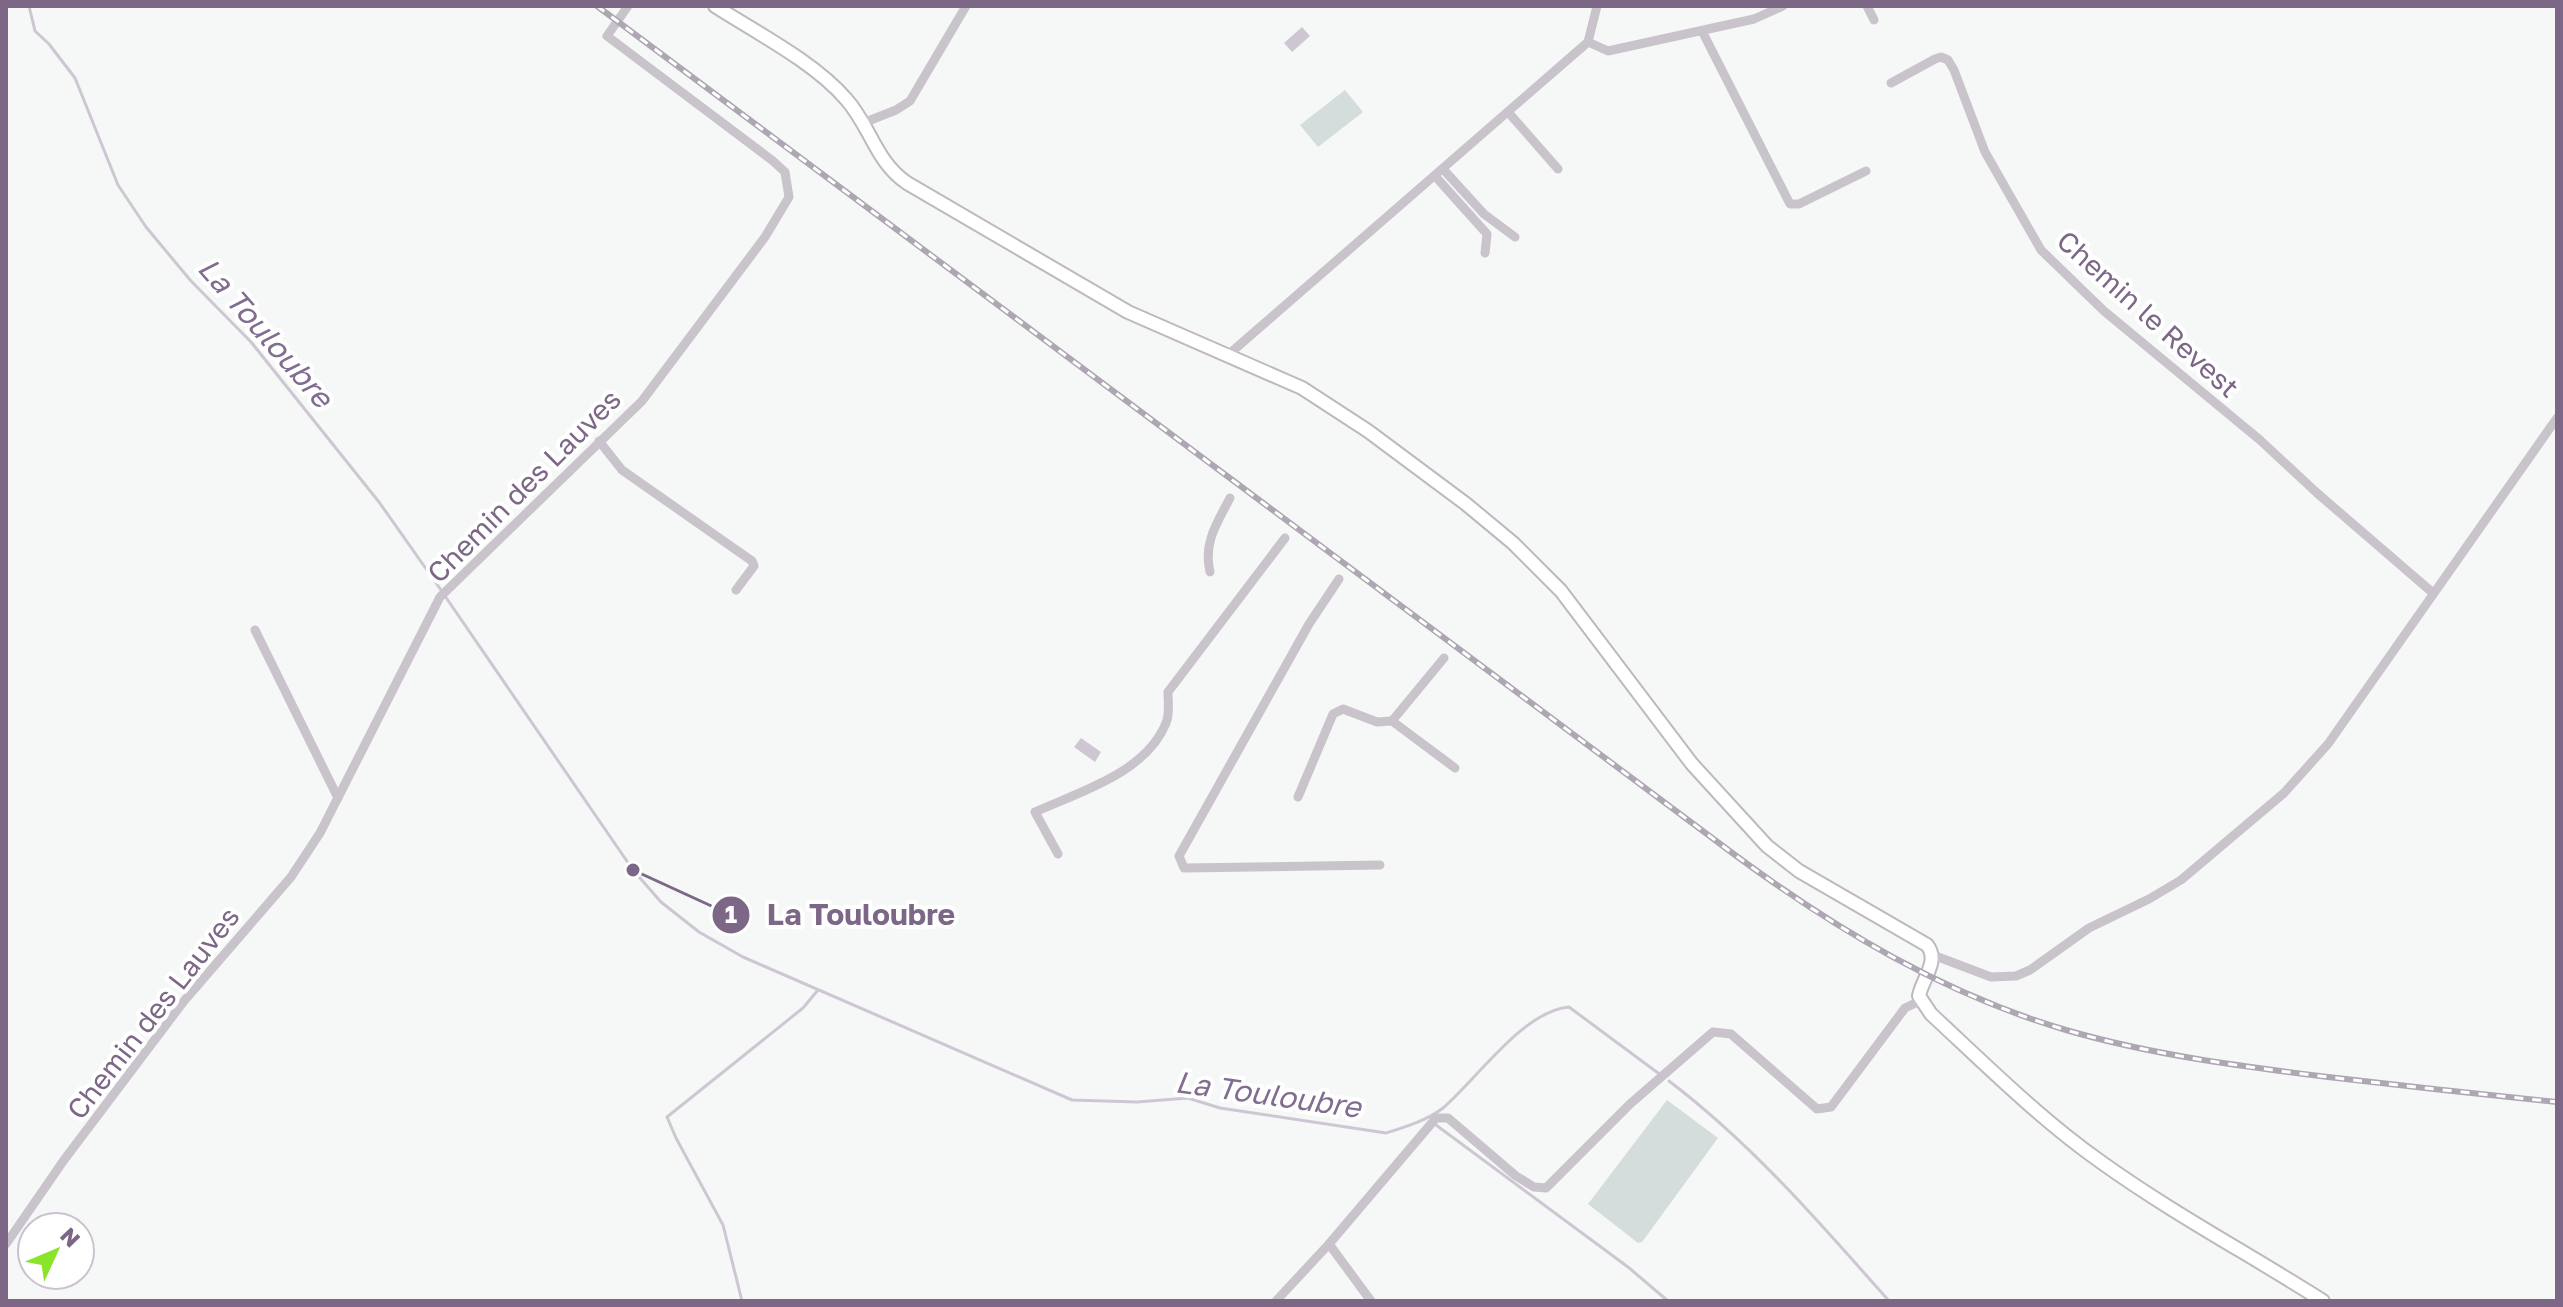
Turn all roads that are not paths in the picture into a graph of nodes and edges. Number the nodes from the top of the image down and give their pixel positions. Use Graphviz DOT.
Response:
graph roads {
  1 [pos="628,6"];
  2 [pos="715,6"];
  3 [pos="966,6"];
  4 [pos="1597,6"];
  5 [pos="1783,6"];
  6 [pos="1867,6"];
  7 [pos="1874,20"];
  8 [pos="1702,31"];
  9 [pos="1588,42"];
  10 [pos="1891,83"];
  11 [pos="1508,112"];
  12 [pos="863,123"];
  13 [pos="1558,169"];
  14 [pos="1866,171"];
  15 [pos="1439,173"];
  16 [pos="1515,237"];
  17 [pos="1485,253"];
  18 [pos="1228,355"];
  19 [pos="2557,418"];
  20 [pos="599,441"];
  21 [pos="1230,498"];
  22 [pos="1285,538"];
  23 [pos="1210,572"];
  24 [pos="1339,579"];
  25 [pos="736,590"];
  26 [pos="2433,593"];
  27 [pos="255,630"];
  28 [pos="1444,658"];
  29 [pos="1392,721"];
  30 [pos="1455,768"];
  31 [pos="1298,797"];
  32 [pos="338,798"];
  33 [pos="1058,854"];
  34 [pos="1380,865"];
  35 [pos="1933,955"];
  36 [pos="1920,1001"];
  37 [pos="6,1244"];
  38 [pos="1329,1244"];
  39 [pos="1276,1301"];
  40 [pos="1371,1301"];
  41 [pos="2323,1301"];
  1 -- 20 [label="street, Chemin des Lauves"];
  2 -- 12 [label="main road"];
  3 -- 12 [label="street"];
  4 -- 9 [label="street"];
  5 -- 8 [label="street"];
  6 -- 7 [label="street"];
  8 -- 9 [label="street"];
  8 -- 14 [label="street"];
  9 -- 11 [label="street"];
  10 -- 26 [label="street, Chemin le Revest"];
  11 -- 13 [label="street"];
  11 -- 15 [label="street"];
  12 -- 18 [label="main road"];
  15 -- 16 [label="street"];
  15 -- 17 [label="street"];
  15 -- 18 [label="street"];
  18 -- 35 [label="main road"];
  19 -- 26 [label="street"];
  20 -- 25 [label="street"];
  20 -- 32 [label="street, Chemin des Lauves"];
  21 -- 23 [label="street"];
  22 -- 33 [label="street"];
  24 -- 34 [label="street"];
  26 -- 35 [label="street"];
  27 -- 32 [label="street"];
  28 -- 29 [label="street"];
  29 -- 30 [label="street"];
  29 -- 31 [label="street"];
  32 -- 37 [label="street, Chemin des Lauves"];
  35 -- 36 [label="main road"];
  36 -- 38 [label="street"];
  36 -- 41 [label="main road"];
  38 -- 39 [label="street"];
  38 -- 40 [label="street"];
}
